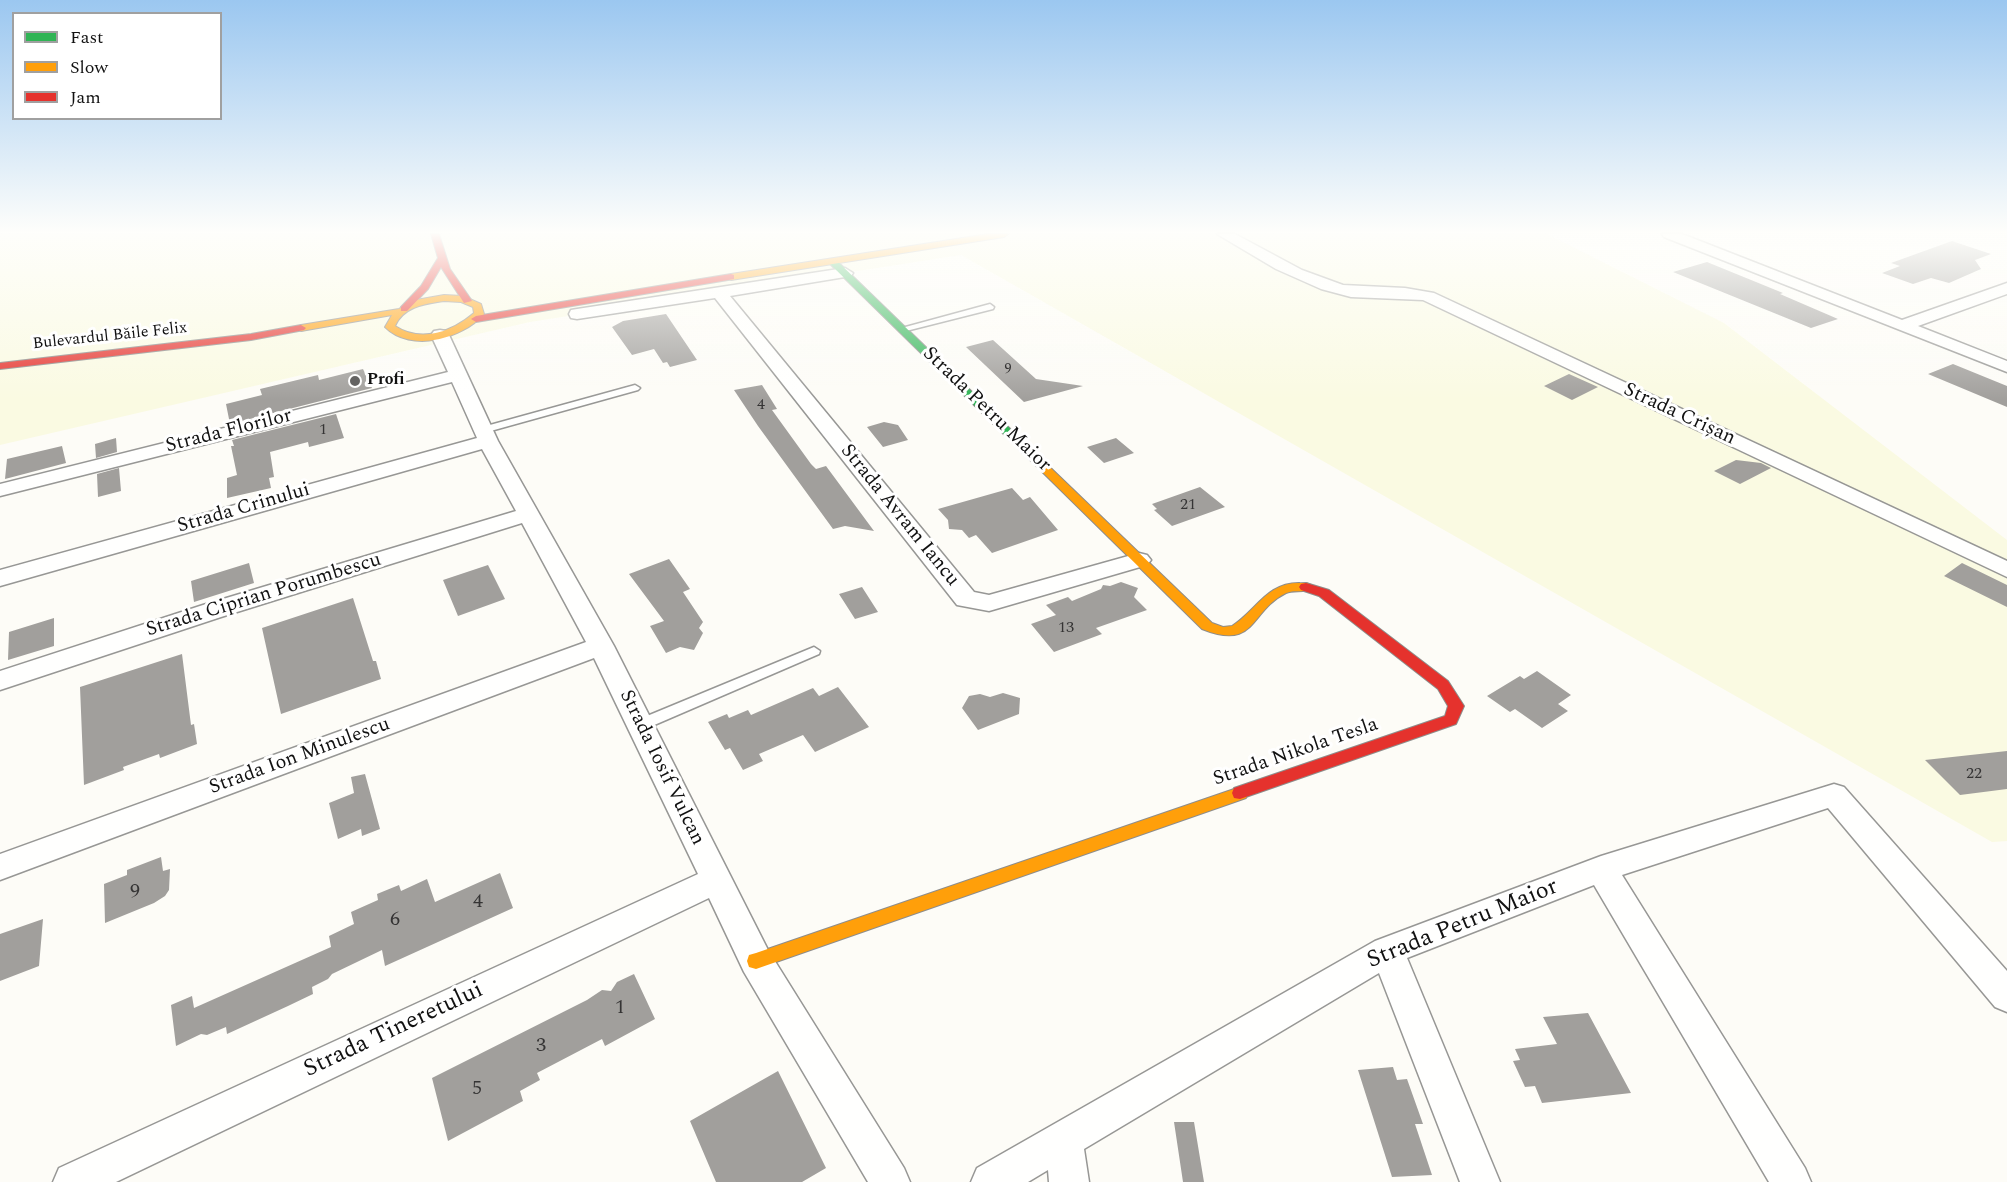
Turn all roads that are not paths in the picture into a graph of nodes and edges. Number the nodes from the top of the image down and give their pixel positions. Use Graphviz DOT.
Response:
graph roads {
  1 [pos="426,289"];
  2 [pos="459,289"];
  3 [pos="586,289"];
  4 [pos="659,289"];
  5 [pos="749,289"];
  6 [pos="861,289"];
  7 [pos="1340,289"];
  8 [pos="1808,289"];
  9 [pos="2004,289"];
  10 [pos="720,294"];
  11 [pos="517,298"];
  12 [pos="495,300"];
  13 [pos="470,302"];
  14 [pos="990,307"];
  15 [pos="402,310"];
  16 [pos="577,314"];
  17 [pos="476,319"];
  18 [pos="1901,326"];
  19 [pos="902,329"];
  20 [pos="379,334"];
  21 [pos="399,334"];
  22 [pos="327,338"];
  23 [pos="442,341"];
  24 [pos="0,366"];
  25 [pos="2007,367"];
  26 [pos="0,374"];
  27 [pos="458,375"];
  28 [pos="635,388"];
  29 [pos="485,436"];
  30 [pos="0,490"];
  31 [pos="529,514"];
  32 [pos="1139,560"];
  33 [pos="2007,570"];
  34 [pos="0,578"];
  35 [pos="601,646"];
  36 [pos="814,651"];
  37 [pos="0,681"];
  38 [pos="640,725"];
  39 [pos="0,867"];
  40 [pos="1601,869"];
  41 [pos="716,880"];
  42 [pos="1388,951"];
  43 [pos="756,961"];
  44 [pos="2007,996"];
  45 [pos="1064,1141"];
  46 [pos="73,1182"];
  47 [pos="890,1182"];
  48 [pos="991,1182"];
  49 [pos="1069,1182"];
  50 [pos="1480,1182"];
  51 [pos="1791,1182"];
  1 -- 15 [label="main road"];
  2 -- 13 [label="main road"];
  3 -- 11 [label="main road"];
  4 -- 17 [label="main road"];
  5 -- 10 [label="street"];
  6 -- 19 [label="main road, Strada Petru Maior"];
  7 -- 33 [label="street, Strada Crișan"];
  8 -- 18 [label="street"];
  9 -- 18 [label="street"];
  10 -- 16 [label="street"];
  10 -- 32 [label="street, Strada Avram Iancu"];
  12 -- 13 [label="main road"];
  13 -- 15 [label="main road, Bulevardul Băile Felix"];
  13 -- 17 [label="main road"];
  14 -- 19 [label="lane"];
  15 -- 21 [label="main road"];
  15 -- 24 [label="main road, Bulevardul Băile Felix"];
  17 -- 23 [label="main road"];
  18 -- 25 [label="street"];
  19 -- 32 [label="main road, Strada Petru Maior"];
  20 -- 21 [label="main road"];
  21 -- 23 [label="main road"];
  22 -- 26 [label="main road, Bulevardul Băile Felix"];
  23 -- 27 [label="street, Strada Iosif Vulcan"];
  27 -- 29 [label="street, Strada Iosif Vulcan"];
  27 -- 30 [label="street, Strada Florilor"];
  28 -- 29 [label="lane"];
  29 -- 31 [label="street, Strada Iosif Vulcan"];
  29 -- 34 [label="street, Strada Crinului"];
  31 -- 35 [label="street, Strada Iosif Vulcan"];
  31 -- 37 [label="street, Strada Ciprian Porumbescu"];
  32 -- 43 [label="main road, Strada Nikola Tesla"];
  35 -- 38 [label="street, Strada Iosif Vulcan"];
  35 -- 39 [label="street, Strada Ion Minulescu"];
  36 -- 38 [label="lane"];
  38 -- 41 [label="street, Strada Iosif Vulcan"];
  40 -- 42 [label="street, Strada Petru Maior"];
  40 -- 44 [label="street, Strada Petru Maior"];
  40 -- 51 [label="street"];
  41 -- 43 [label="street, Strada Iosif Vulcan"];
  41 -- 46 [label="street, Strada Tineretului"];
  42 -- 45 [label="street, Strada Petru Maior"];
  42 -- 50 [label="street"];
  43 -- 47 [label="street, Strada Iosif Vulcan"];
  45 -- 48 [label="street, Strada Petru Maior"];
  45 -- 49 [label="street"];
}
